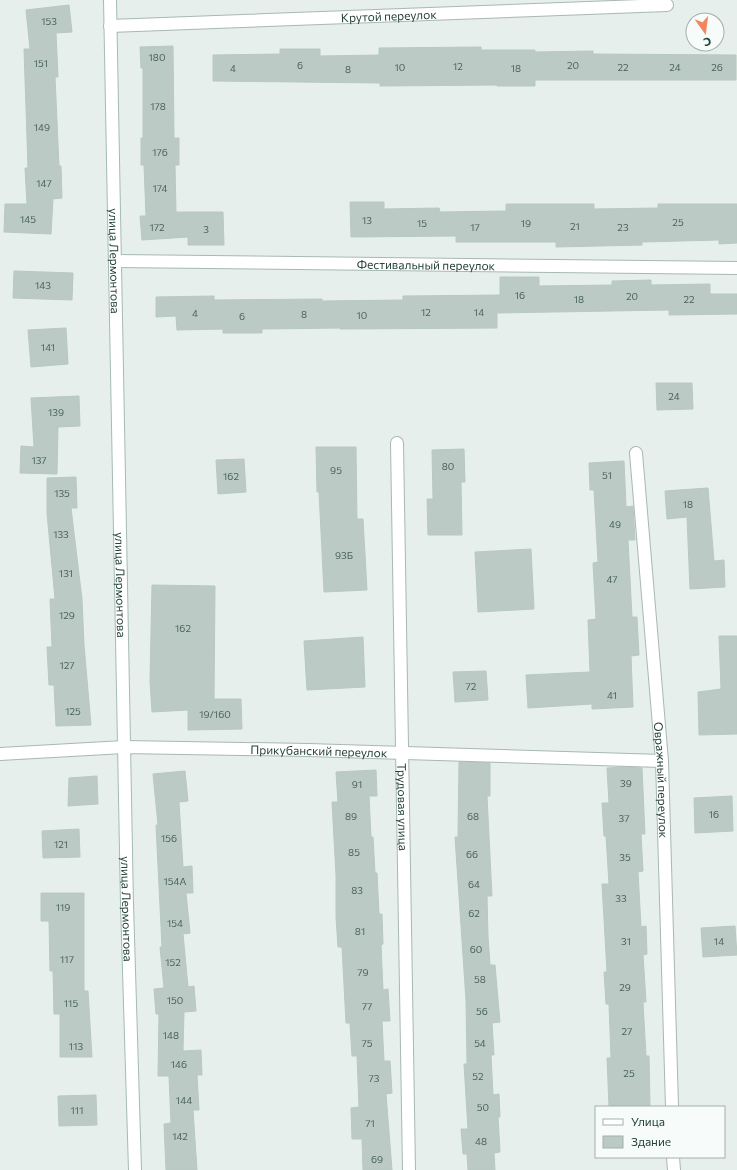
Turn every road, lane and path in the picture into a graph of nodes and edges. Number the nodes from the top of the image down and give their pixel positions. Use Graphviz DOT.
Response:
graph roads {
  1 [pos="110,0"];
  2 [pos="667,5"];
  3 [pos="110,26"];
  4 [pos="115,262"];
  5 [pos="737,268"];
  6 [pos="397,443"];
  7 [pos="636,453"];
  8 [pos="124,747"];
  9 [pos="402,753"];
  10 [pos="0,754"];
  11 [pos="662,761"];
  12 [pos="672,1106"];
  13 [pos="673,1158"];
  14 [pos="135,1170"];
  15 [pos="409,1170"];
  16 [pos="674,1170"];
  1 -- 3 [label="street, улица Лермонтова"];
  2 -- 3 [label="street, Крутой переулок"];
  3 -- 4 [label="street, улица Лермонтова"];
  4 -- 5 [label="street, Фестивальный переулок"];
  4 -- 8 [label="street, улица Лермонтова"];
  6 -- 9 [label="street, Трудовая улица"];
  7 -- 11 [label="street, Овражный переулок"];
  8 -- 9 [label="street, Прикубанский переулок"];
  8 -- 10 [label="street, Прикубанский переулок"];
  8 -- 14 [label="street, улица Лермонтова"];
  9 -- 11 [label="street, Прикубанский переулок"];
  9 -- 15 [label="street, Трудовая улица"];
  11 -- 12 [label="street, Овражный переулок"];
  13 -- 16 [label="street"];
}
